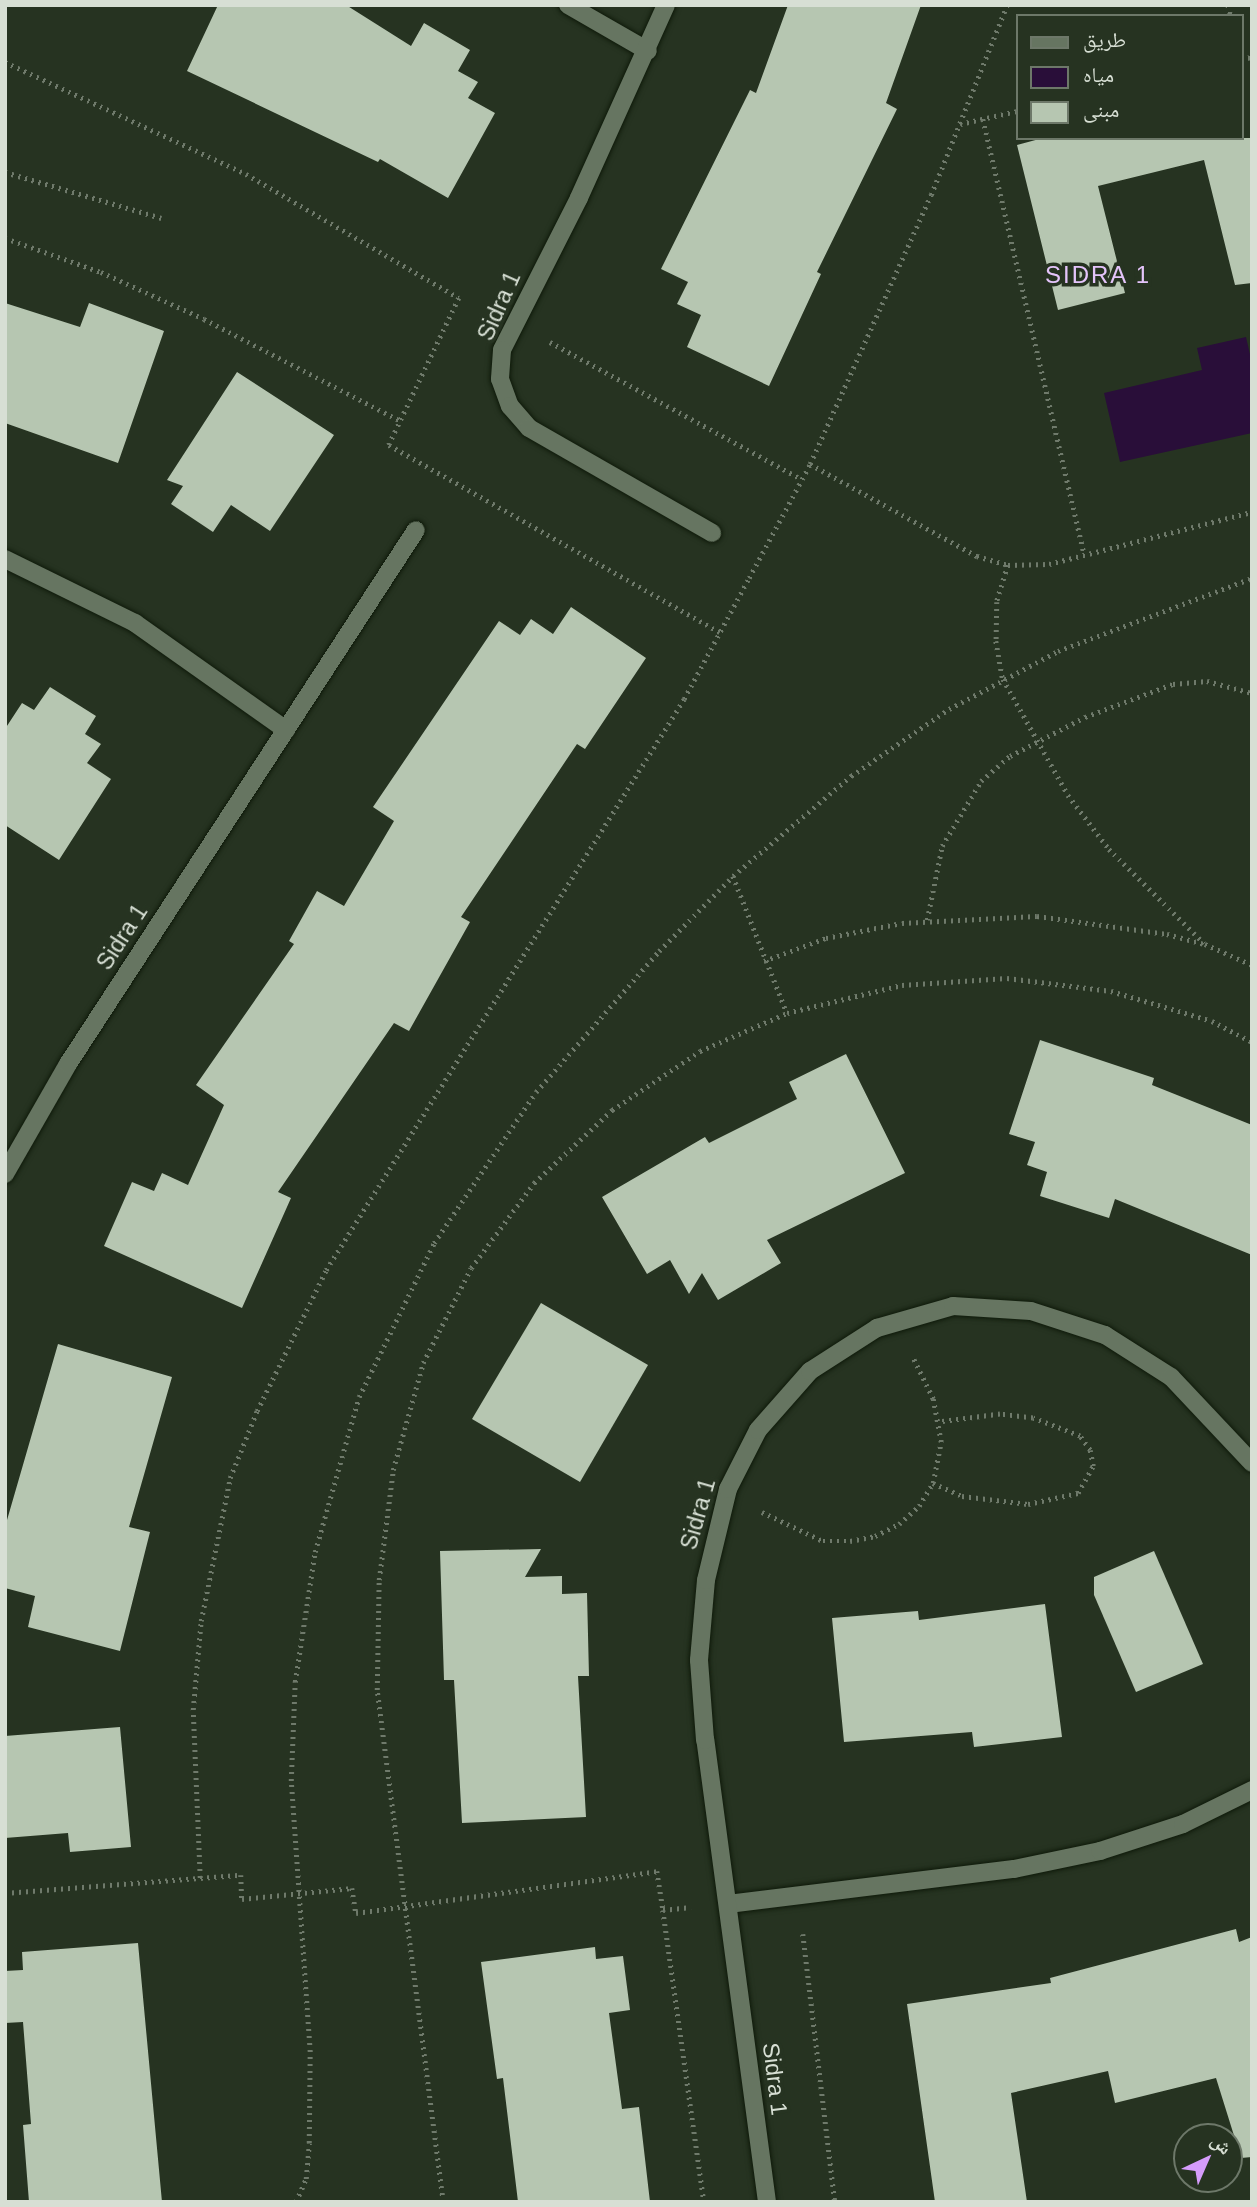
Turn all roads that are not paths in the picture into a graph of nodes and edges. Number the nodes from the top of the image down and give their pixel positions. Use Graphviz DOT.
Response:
graph roads {
  1 [pos="568,5"];
  2 [pos="666,5"];
  3 [pos="648,51"];
  4 [pos="416,530"];
  5 [pos="712,533"];
  6 [pos="5,559"];
  7 [pos="286,730"];
  8 [pos="5,1174"];
  9 [pos="1252,1463"];
  10 [pos="1252,1790"];
  11 [pos="728,1904"];
  12 [pos="767,2202"];
  1 -- 3 [label="street"];
  2 -- 3 [label="street, Sidra 1"];
  3 -- 5 [label="street, Sidra 1"];
  4 -- 7 [label="street, Sidra 1"];
  6 -- 7 [label="street"];
  7 -- 8 [label="street, Sidra 1"];
  9 -- 11 [label="street, Sidra 1"];
  10 -- 11 [label="street"];
  11 -- 12 [label="street, Sidra 1"];
}
